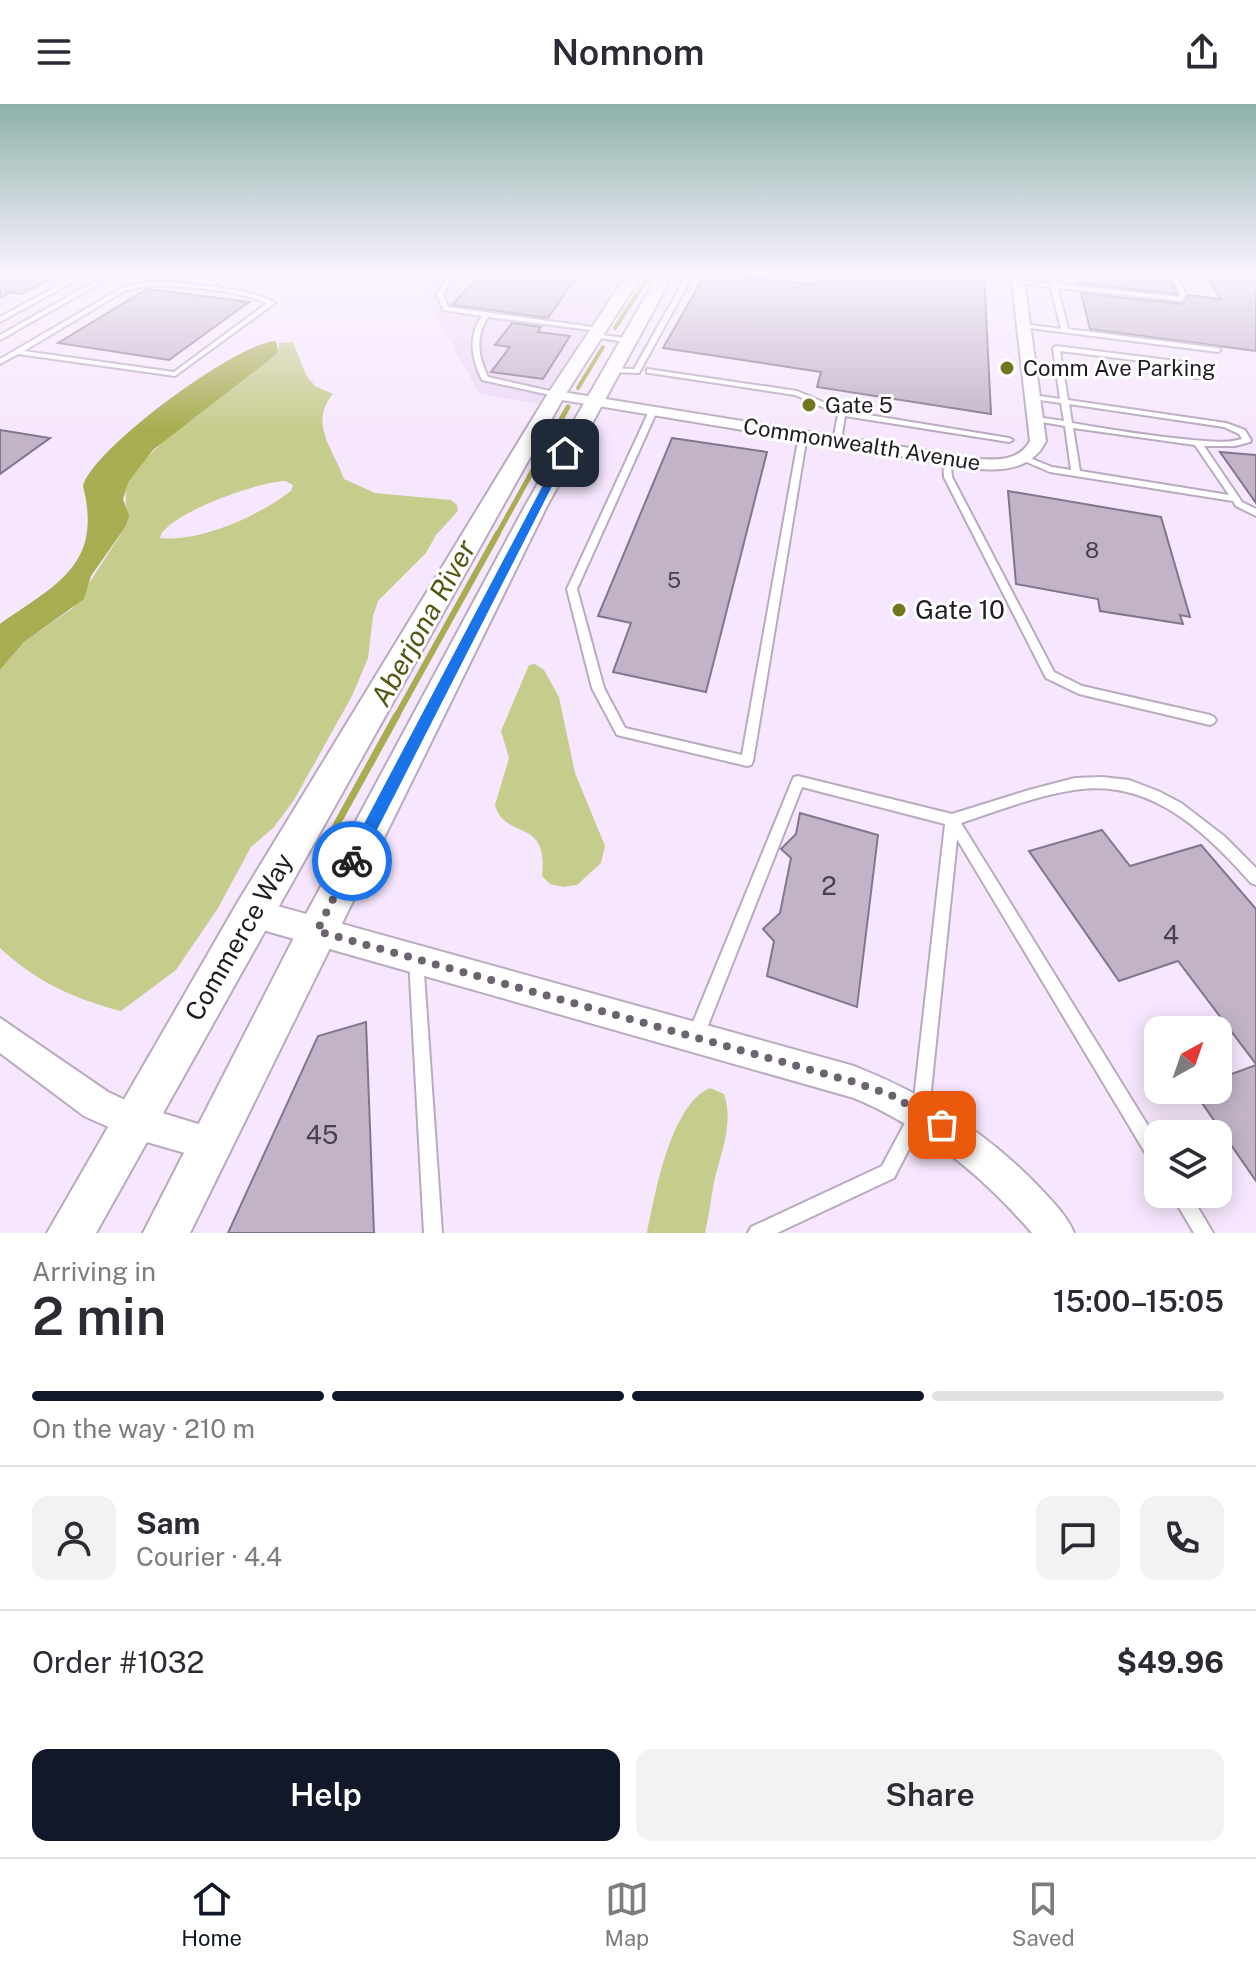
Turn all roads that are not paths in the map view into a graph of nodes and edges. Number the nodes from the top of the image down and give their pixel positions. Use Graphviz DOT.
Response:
graph roads {
  1 [pos="22,326"];
  2 [pos="63,326"];
  3 [pos="241,326"];
  4 [pos="480,326"];
  5 [pos="531,326"];
  6 [pos="622,326"];
  7 [pos="630,326"];
  8 [pos="637,326"];
  9 [pos="1024,326"];
  10 [pos="1064,326"];
  11 [pos="1065,331"];
  12 [pos="0,338"];
  13 [pos="616,346"];
  14 [pos="1218,350"];
  15 [pos="17,352"];
  16 [pos="0,362"];
  17 [pos="650,371"];
  18 [pos="1197,376"];
  19 [pos="556,395"];
  20 [pos="1033,397"];
  21 [pos="593,401"];
  22 [pos="1064,402"];
  23 [pos="653,411"];
  24 [pos="842,413"];
  25 [pos="1036,419"];
  26 [pos="1067,424"];
  27 [pos="803,435"];
  28 [pos="1009,440"];
  29 [pos="837,441"];
  30 [pos="1198,443"];
  31 [pos="1025,458"];
  32 [pos="946,459"];
  33 [pos="1076,473"];
  34 [pos="1236,499"];
  35 [pos="1256,513"];
  36 [pos="1210,720"];
  37 [pos="952,820"];
  38 [pos="1256,878"];
  39 [pos="252,913"];
  40 [pos="317,931"];
  41 [pos="416,959"];
  42 [pos="0,1034"];
  43 [pos="695,1037"];
  44 [pos="921,1110"];
  45 [pos="133,1121"];
  46 [pos="1144,1135"];
  47 [pos="209,1143"];
  48 [pos="1189,1208"];
  49 [pos="70,1233"];
  50 [pos="166,1233"];
  51 [pos="433,1233"];
  52 [pos="757,1233"];
  53 [pos="1056,1233"];
  54 [pos="1204,1233"];
  1 -- 12 [label="lane"];
  2 -- 15 [label="lane"];
  3 -- 15 [label="lane"];
  4 -- 19 [label="lane"];
  5 -- 13 [label="lane"];
  6 -- 13 [label="street, Commerce Way"];
  7 -- 13 [label="street, Commerce Way"];
  8 -- 13 [label="lane"];
  9 -- 11 [label="lane"];
  9 -- 20 [label="street"];
  10 -- 11 [label="lane"];
  11 -- 14 [label="lane"];
  13 -- 19 [label="street, Commerce Way"];
  13 -- 21 [label="street, Commerce Way"];
  15 -- 16 [label="lane"];
  17 -- 24 [label="lane"];
  18 -- 22 [label="lane"];
  19 -- 21 [label="street, Commonwealth Avenue"];
  19 -- 39 [label="street, Commerce Way"];
  20 -- 22 [label="lane"];
  20 -- 25 [label="street"];
  21 -- 23 [label="street, Commonwealth Avenue"];
  21 -- 40 [label="street, Commerce Way"];
  22 -- 26 [label="lane"];
  22 -- 30 [label="lane"];
  23 -- 27 [label="street, Commonwealth Avenue"];
  23 -- 27 [label="lane"];
  24 -- 28 [label="lane"];
  24 -- 29 [label="lane"];
  25 -- 26 [label="lane"];
  25 -- 31 [label="street"];
  26 -- 30 [label="lane"];
  26 -- 33 [label="lane"];
  27 -- 29 [label="street, Commonwealth Avenue"];
  29 -- 32 [label="street, Commonwealth Avenue"];
  30 -- 34 [label="lane"];
  31 -- 32 [label="street, Commonwealth Avenue"];
  31 -- 33 [label="lane"];
  32 -- 36 [label="lane"];
  33 -- 34 [label="lane"];
  34 -- 35 [label="lane"];
  37 -- 38 [label="lane"];
  37 -- 43 [label="lane"];
  37 -- 44 [label="lane"];
  37 -- 46 [label="lane"];
  39 -- 40 [label="street"];
  39 -- 45 [label="street, Commerce Way"];
  40 -- 41 [label="street"];
  40 -- 47 [label="street, Commerce Way"];
  41 -- 43 [label="street"];
  41 -- 51 [label="lane"];
  42 -- 45 [label="street"];
  43 -- 44 [label="street"];
  44 -- 52 [label="lane"];
  44 -- 53 [label="street"];
  45 -- 47 [label="street"];
  45 -- 49 [label="street, Commerce Way"];
  47 -- 50 [label="street, Commerce Way"];
  48 -- 54 [label="lane"];
}
